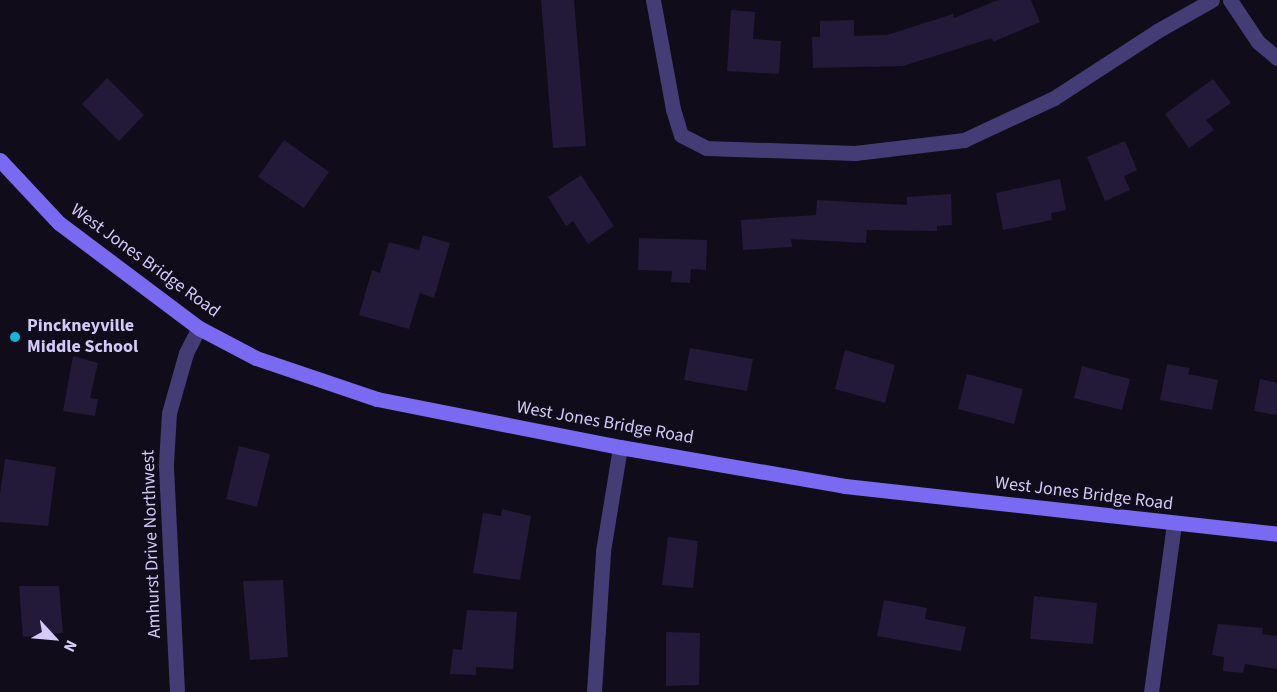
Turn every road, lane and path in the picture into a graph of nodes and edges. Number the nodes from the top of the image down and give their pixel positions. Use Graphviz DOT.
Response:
graph roads {
  1 [pos="653,0"];
  2 [pos="1212,0"];
  3 [pos="1230,0"];
  4 [pos="1277,58"];
  5 [pos="0,160"];
  6 [pos="199,328"];
  7 [pos="620,447"];
  8 [pos="1174,524"];
  9 [pos="1277,534"];
  10 [pos="177,692"];
  11 [pos="594,692"];
  12 [pos="1151,692"];
  1 -- 2 [label="street"];
  3 -- 4 [label="street"];
  5 -- 6 [label="street, West Jones Bridge Road"];
  6 -- 7 [label="street, West Jones Bridge Road"];
  6 -- 10 [label="street, Amhurst Drive Northwest"];
  7 -- 8 [label="street, West Jones Bridge Road"];
  7 -- 11 [label="street"];
  8 -- 9 [label="street, West Jones Bridge Road"];
  8 -- 12 [label="street"];
}
